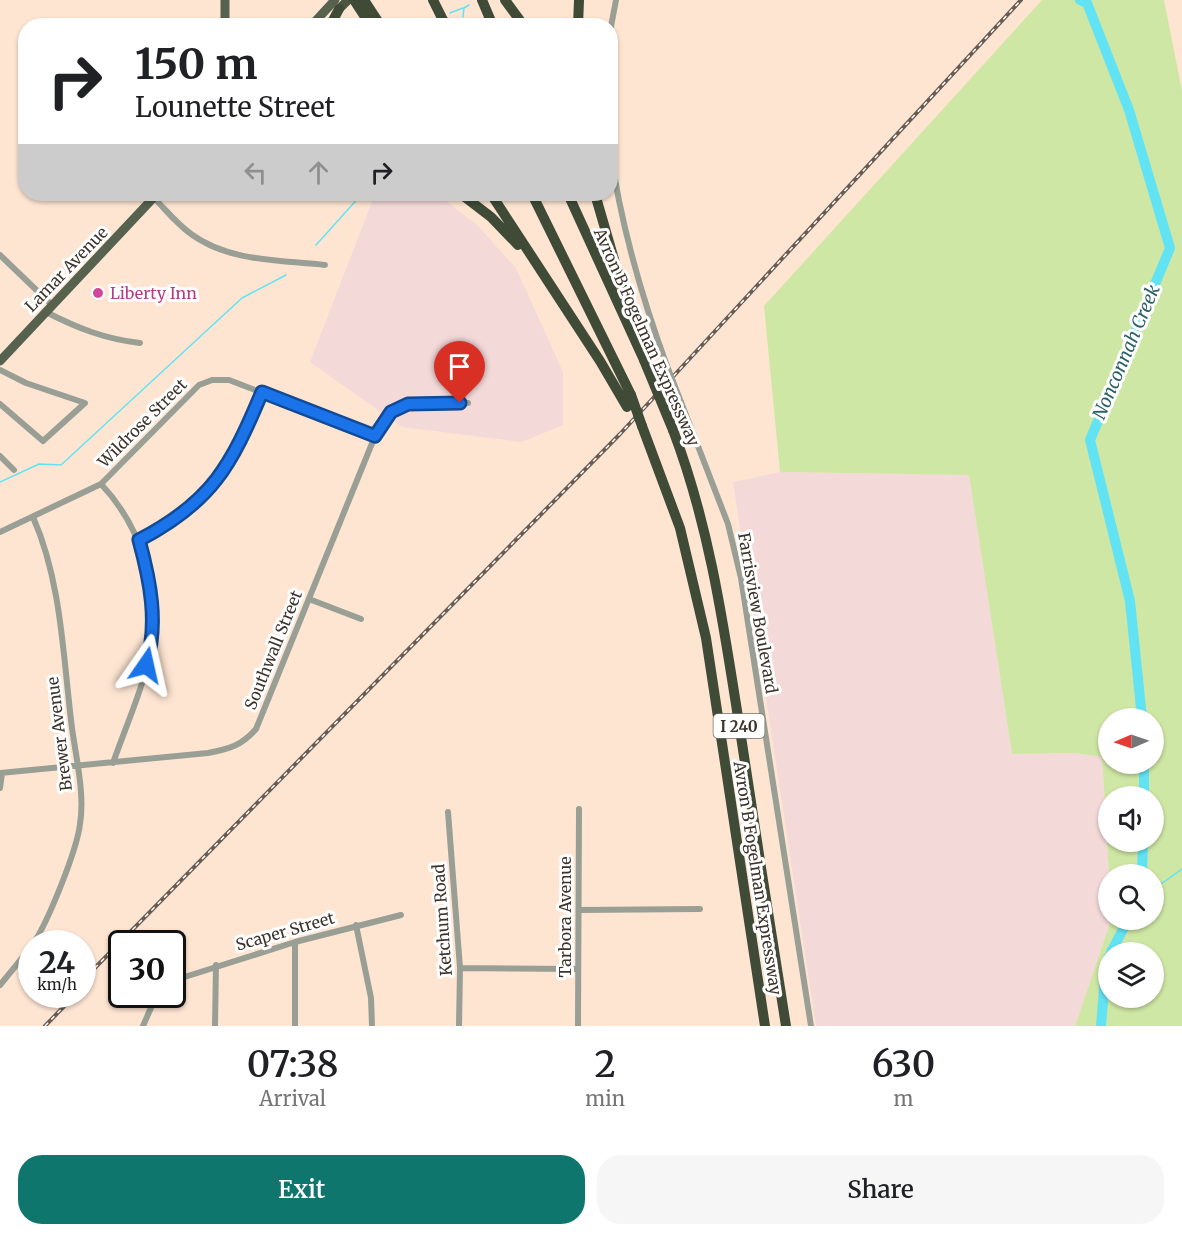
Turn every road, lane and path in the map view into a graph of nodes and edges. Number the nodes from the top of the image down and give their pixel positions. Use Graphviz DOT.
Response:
graph roads {
  1 [pos="225,0"];
  2 [pos="348,0"];
  3 [pos="354,0"];
  4 [pos="364,0"];
  5 [pos="434,0"];
  6 [pos="482,0"];
  7 [pos="505,0"];
  8 [pos="579,0"];
  9 [pos="616,0"];
  10 [pos="337,4"];
  11 [pos="225,18"];
  12 [pos="320,18"];
  13 [pos="328,18"];
  14 [pos="366,18"];
  15 [pos="376,18"];
  16 [pos="442,18"];
  17 [pos="490,18"];
  18 [pos="518,18"];
  19 [pos="578,18"];
  20 [pos="613,18"];
  21 [pos="618,190"];
  22 [pos="151,201"];
  23 [pos="162,201"];
  24 [pos="470,201"];
  25 [pos="495,201"];
  26 [pos="535,201"];
  27 [pos="571,201"];
  28 [pos="597,201"];
  29 [pos="0,255"];
  30 [pos="325,265"];
  31 [pos="537,266"];
  32 [pos="49,309"];
  33 [pos="140,343"];
  34 [pos="642,356"];
  35 [pos="0,361"];
  36 [pos="0,370"];
  37 [pos="262,392"];
  38 [pos="468,403"];
  39 [pos="0,404"];
  40 [pos="642,426"];
  41 [pos="375,436"];
  42 [pos="0,456"];
  43 [pos="14,470"];
  44 [pos="101,484"];
  45 [pos="33,517"];
  46 [pos="0,532"];
  47 [pos="139,540"];
  48 [pos="309,599"];
  49 [pos="361,620"];
  50 [pos="113,763"];
  51 [pos="77,767"];
  52 [pos="1,773"];
  53 [pos="0,788"];
  54 [pos="579,808"];
  55 [pos="448,812"];
  56 [pos="700,909"];
  57 [pos="579,910"];
  58 [pos="401,915"];
  59 [pos="356,925"];
  60 [pos="39,930"];
  61 [pos="295,942"];
  62 [pos="18,962"];
  63 [pos="216,965"];
  64 [pos="460,968"];
  65 [pos="579,969"];
  66 [pos="186,976"];
  67 [pos="0,985"];
  68 [pos="151,1008"];
  69 [pos="143,1026"];
  70 [pos="215,1026"];
  71 [pos="295,1026"];
  72 [pos="372,1026"];
  73 [pos="459,1026"];
  74 [pos="578,1026"];
  75 [pos="765,1026"];
  76 [pos="786,1026"];
  77 [pos="811,1026"];
  1 -- 11 [label="main road"];
  2 -- 10 [label="highway"];
  3 -- 14 [label="highway"];
  4 -- 15 [label="highway"];
  5 -- 16 [label="highway"];
  6 -- 17 [label="highway"];
  7 -- 18 [label="highway"];
  8 -- 19 [label="highway"];
  9 -- 20 [label="street"];
  10 -- 12 [label="main road"];
  10 -- 13 [label="main road"];
  21 -- 77 [label="street, Farrisview Boulevard, bridge"];
  22 -- 32 [label="main road, Lamar Avenue"];
  23 -- 30 [label="street"];
  24 -- 31 [label="highway"];
  25 -- 31 [label="highway"];
  26 -- 40 [label="highway, Avron B Fogelman Expressway / I 240, bridge"];
  27 -- 34 [label="highway, Avron B Fogelman Expressway / I 240"];
  28 -- 34 [label="highway"];
  29 -- 32 [label="street"];
  31 -- 40 [label="highway, bridge"];
  32 -- 33 [label="street"];
  32 -- 35 [label="main road, Lamar Avenue"];
  34 -- 76 [label="highway, Avron B Fogelman Expressway / I 240, bridge"];
  36 -- 39 [label="street"];
  37 -- 41 [label="street, Wildrose Street"];
  37 -- 44 [label="street, Wildrose Street"];
  37 -- 47 [label="street"];
  38 -- 41 [label="street, Southwall Street"];
  40 -- 75 [label="highway, Avron B Fogelman Expressway / I 240"];
  41 -- 48 [label="street, Southwall Street"];
  42 -- 43 [label="street"];
  44 -- 45 [label="street, Wildrose Street"];
  44 -- 47 [label="street"];
  45 -- 46 [label="street, Wildrose Street"];
  45 -- 51 [label="street, Brewer Avenue"];
  47 -- 50 [label="street"];
  48 -- 49 [label="street"];
  48 -- 50 [label="street, Southwall Street"];
  50 -- 51 [label="street, Southwall Street"];
  51 -- 52 [label="street, Southwall Street"];
  51 -- 60 [label="street, Brewer Avenue"];
  52 -- 53 [label="street"];
  54 -- 57 [label="street, Tarbora Avenue"];
  55 -- 64 [label="street, Ketchum Road"];
  56 -- 57 [label="street"];
  57 -- 65 [label="street, Tarbora Avenue"];
  58 -- 59 [label="street, Scaper Street"];
  59 -- 61 [label="street, Scaper Street"];
  59 -- 72 [label="street"];
  61 -- 63 [label="street, Scaper Street"];
  61 -- 71 [label="street"];
  62 -- 67 [label="street, Brewer Avenue"];
  63 -- 66 [label="street, Scaper Street"];
  63 -- 70 [label="street"];
  64 -- 65 [label="street"];
  64 -- 73 [label="street, Ketchum Road"];
  65 -- 74 [label="street, Tarbora Avenue"];
  68 -- 69 [label="street"];
}
